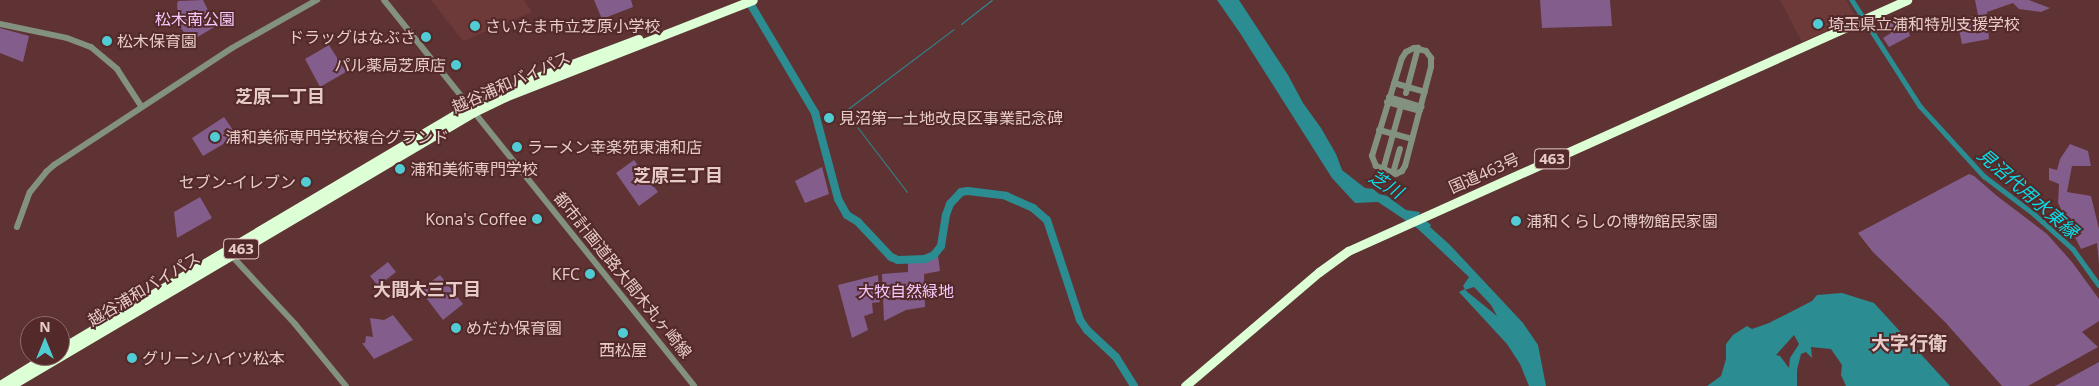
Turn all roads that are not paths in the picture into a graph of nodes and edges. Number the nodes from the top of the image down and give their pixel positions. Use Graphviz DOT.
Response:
graph roads {
  1 [pos="317,0"];
  2 [pos="384,0"];
  3 [pos="741,0"];
  4 [pos="753,0"];
  5 [pos="1907,0"];
  6 [pos="0,24"];
  7 [pos="684,25"];
  8 [pos="1418,48"];
  9 [pos="1394,83"];
  10 [pos="1407,90"];
  11 [pos="1425,92"];
  12 [pos="1388,98"];
  13 [pos="141,106"];
  14 [pos="1401,106"];
  15 [pos="1421,107"];
  16 [pos="471,109"];
  17 [pos="1379,130"];
  18 [pos="1393,134"];
  19 [pos="1412,139"];
  20 [pos="1390,146"];
  21 [pos="1400,149"];
  22 [pos="1409,151"];
  23 [pos="1384,170"];
  24 [pos="1394,173"];
  25 [pos="17,227"];
  26 [pos="229,252"];
  27 [pos="70,343"];
  28 [pos="31,366"];
  29 [pos="0,385"];
  30 [pos="10,386"];
  31 [pos="346,386"];
  32 [pos="694,386"];
  33 [pos="1185,386"];
  1 -- 13 [label="street"];
  2 -- 16 [label="street, 都市計画道路大間木丸ヶ崎線"];
  3 -- 7 [label="highway, 463"];
  4 -- 7 [label="highway, 463"];
  5 -- 33 [label="highway, 国道463号 / 463"];
  6 -- 13 [label="street"];
  7 -- 16 [label="highway, 越谷浦和バイパス / 463"];
  8 -- 9 [label="street"];
  8 -- 10 [label="street"];
  8 -- 11 [label="street"];
  9 -- 10 [label="street"];
  9 -- 12 [label="street"];
  10 -- 11 [label="street"];
  11 -- 15 [label="street"];
  12 -- 14 [label="street"];
  12 -- 15 [label="street"];
  12 -- 17 [label="street"];
  13 -- 25 [label="street"];
  14 -- 15 [label="street"];
  14 -- 18 [label="street"];
  15 -- 19 [label="street"];
  16 -- 26 [label="highway, 越谷浦和バイパス / 463"];
  16 -- 32 [label="street, 都市計画道路大間木丸ヶ崎線"];
  17 -- 18 [label="street"];
  17 -- 23 [label="street"];
  18 -- 19 [label="street"];
  18 -- 20 [label="street"];
  19 -- 22 [label="street"];
  20 -- 21 [label="street"];
  20 -- 23 [label="street"];
  21 -- 22 [label="street"];
  21 -- 24 [label="street"];
  22 -- 24 [label="street"];
  23 -- 24 [label="street"];
  26 -- 27 [label="highway, 越谷浦和バイパス / 463"];
  26 -- 30 [label="highway, 越谷浦和バイパス / 463"];
  26 -- 31 [label="street"];
  28 -- 29 [label="highway"];
}
